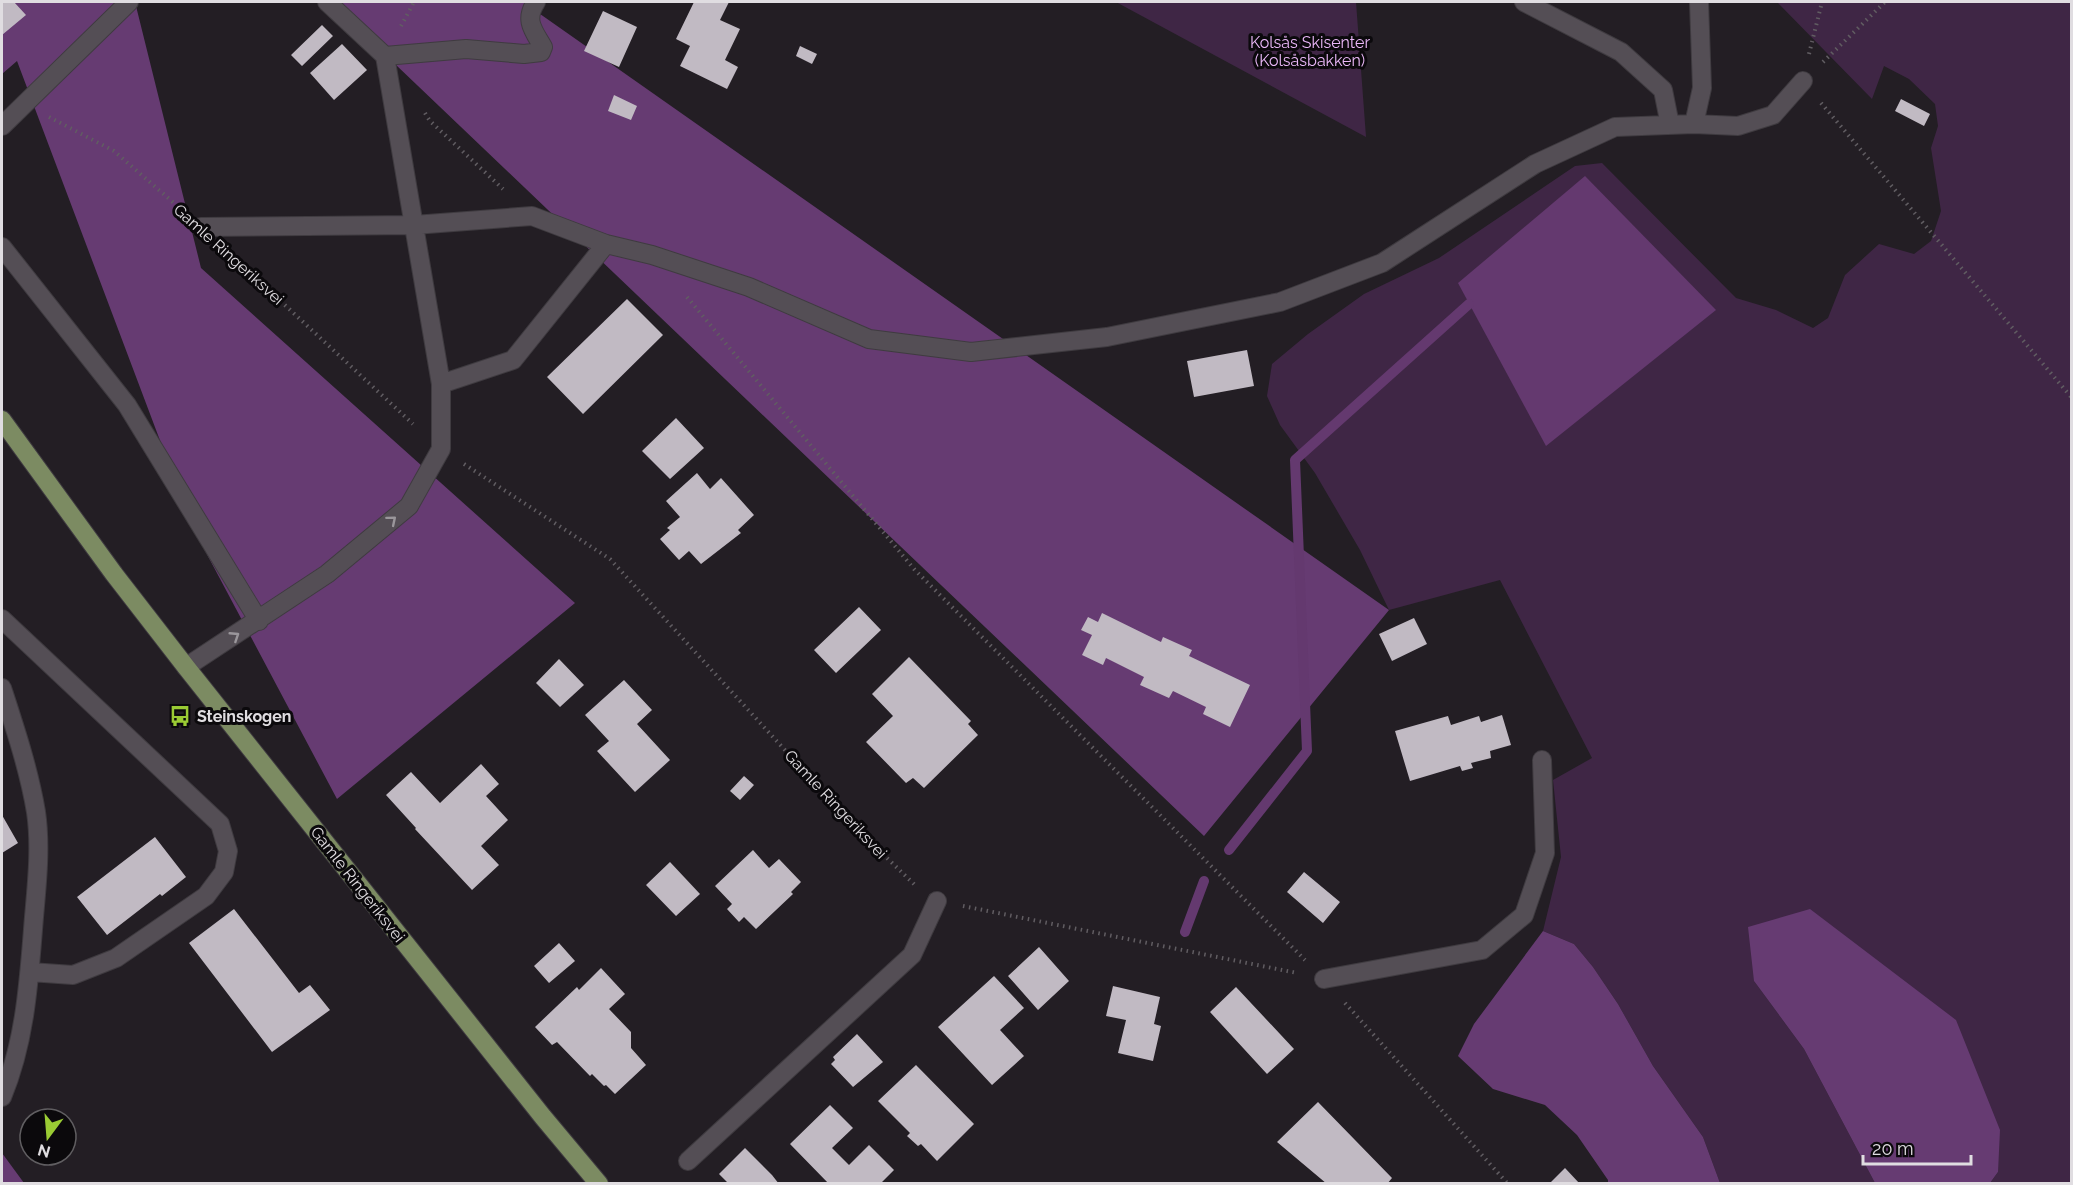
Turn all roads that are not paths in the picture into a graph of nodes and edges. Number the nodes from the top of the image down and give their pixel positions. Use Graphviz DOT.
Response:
graph roads {
  1 [pos="129,2"];
  2 [pos="327,2"];
  3 [pos="536,2"];
  4 [pos="1524,2"];
  5 [pos="1699,2"];
  6 [pos="385,56"];
  7 [pos="1803,81"];
  8 [pos="1694,124"];
  9 [pos="1670,125"];
  10 [pos="2,126"];
  11 [pos="414,225"];
  12 [pos="201,227"];
  13 [pos="606,244"];
  14 [pos="2,247"];
  15 [pos="441,384"];
  16 [pos="2,420"];
  17 [pos="2,619"];
  18 [pos="259,621"];
  19 [pos="186,667"];
  20 [pos="2,688"];
  21 [pos="1542,760"];
  22 [pos="938,902"];
  23 [pos="30,972"];
  24 [pos="1324,979"];
  25 [pos="2,1096"];
  26 [pos="688,1161"];
  27 [pos="599,1184"];
  1 -- 10 [label="lane"];
  2 -- 6 [label="lane"];
  3 -- 6 [label="lane"];
  4 -- 9 [label="lane"];
  5 -- 8 [label="lane"];
  6 -- 11 [label="lane"];
  7 -- 8 [label="lane"];
  8 -- 9 [label="lane"];
  9 -- 13 [label="lane"];
  11 -- 12 [label="lane"];
  11 -- 13 [label="lane"];
  11 -- 15 [label="lane"];
  13 -- 15 [label="lane"];
  14 -- 18 [label="lane"];
  18 -- 15 [label="lane, one-way"];
  16 -- 19 [label="main road, Gamle Ringeriksvei"];
  17 -- 23 [label="lane"];
  19 -- 18 [label="lane, one-way"];
  19 -- 27 [label="main road, Gamle Ringeriksvei"];
  20 -- 23 [label="lane"];
  21 -- 24 [label="lane"];
  22 -- 26 [label="lane"];
  23 -- 25 [label="lane"];
}
